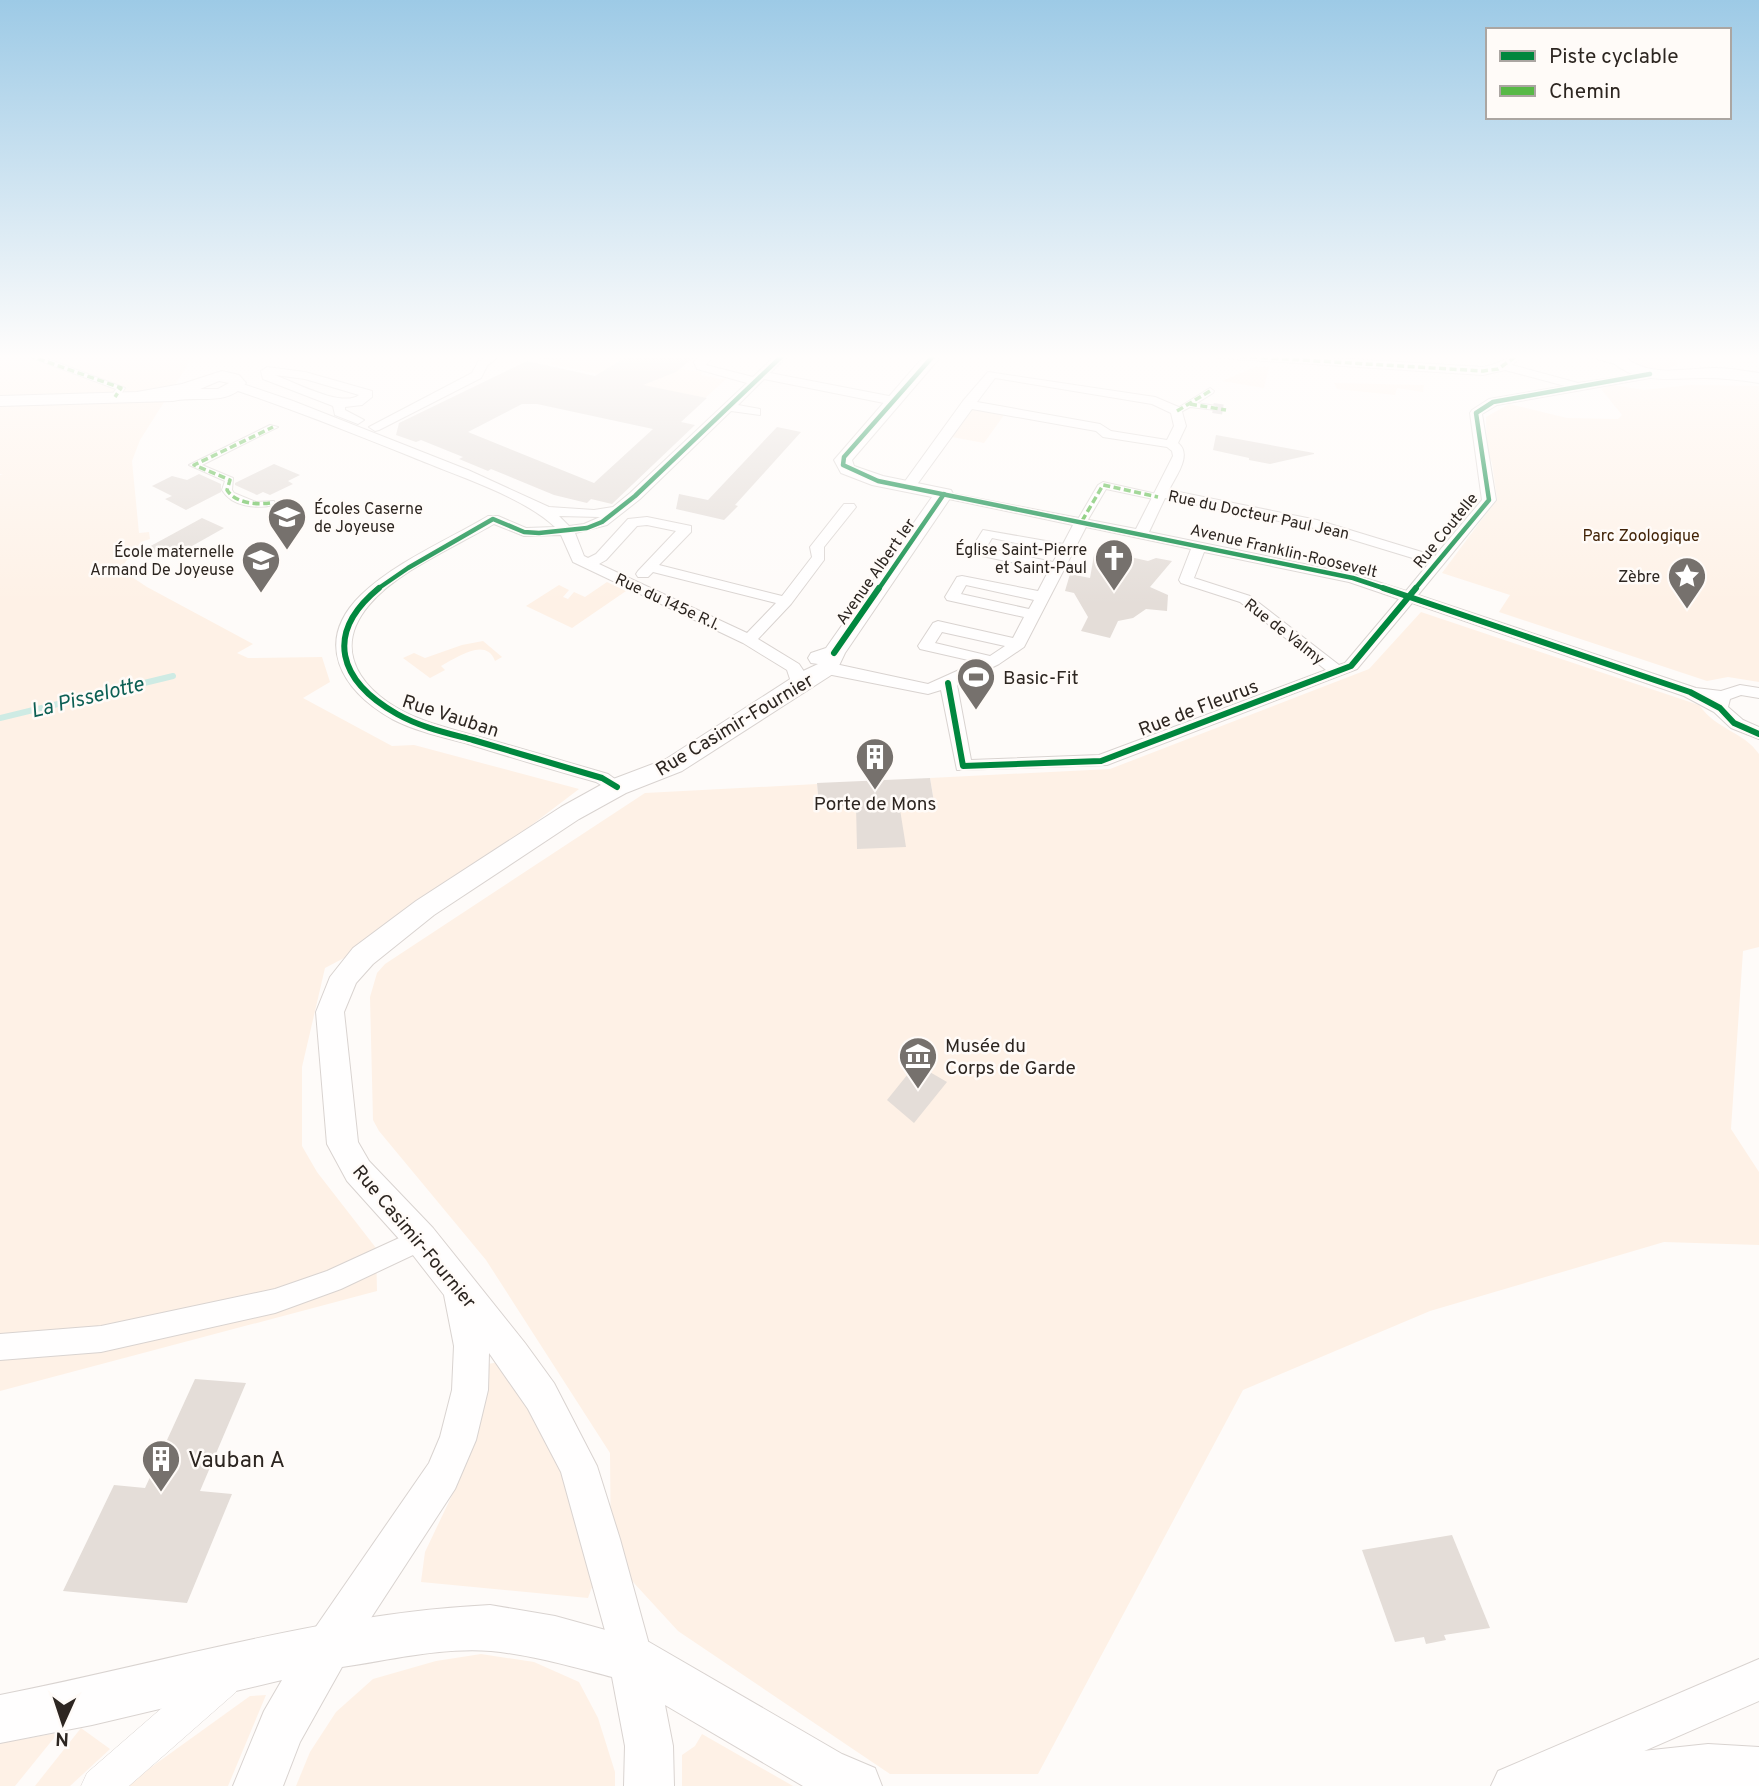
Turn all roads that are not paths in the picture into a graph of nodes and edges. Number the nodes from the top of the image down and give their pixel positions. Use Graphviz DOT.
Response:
graph roads {
  1 [pos="249,438"];
  2 [pos="376,438"];
  3 [pos="397,438"];
  4 [pos="695,438"];
  5 [pos="861,438"];
  6 [pos="943,438"];
  7 [pos="1135,438"];
  8 [pos="1174,438"];
  9 [pos="1480,438"];
  10 [pos="1171,444"];
  11 [pos="463,473"];
  12 [pos="908,487"];
  13 [pos="944,494"];
  14 [pos="1160,495"];
  15 [pos="635,496"];
  16 [pos="270,503"];
  17 [pos="849,507"];
  18 [pos="546,511"];
  19 [pos="493,519"];
  20 [pos="1082,522"];
  21 [pos="567,531"];
  22 [pos="1141,533"];
  23 [pos="1200,545"];
  24 [pos="1069,550"];
  25 [pos="1438,561"];
  26 [pos="587,564"];
  27 [pos="649,567"];
  28 [pos="1059,568"];
  29 [pos="634,585"];
  30 [pos="1409,596"];
  31 [pos="1043,597"];
  32 [pos="786,601"];
  33 [pos="1034,614"];
  34 [pos="749,640"];
  35 [pos="1018,644"];
  36 [pos="783,661"];
  37 [pos="993,661"];
  38 [pos="824,666"];
  39 [pos="1337,671"];
  40 [pos="948,683"];
  41 [pos="1759,693"];
  42 [pos="1721,702"];
  43 [pos="1759,733"];
  44 [pos="617,787"];
  45 [pos="421,1239"];
  46 [pos="457,1285"];
  47 [pos="0,1347"];
  48 [pos="328,1646"];
  49 [pos="632,1659"];
  50 [pos="236,1668"];
  51 [pos="1759,1680"];
  52 [pos="0,1719"];
  53 [pos="1759,1772"];
  54 [pos="100,1786"];
  55 [pos="258,1786"];
  56 [pos="649,1786"];
  57 [pos="857,1786"];
  58 [pos="1513,1786"];
  59 [pos="1549,1786"];
  1 -- 16 [label="street"];
  2 -- 11 [label="street"];
  3 -- 11 [label="street"];
  4 -- 15 [label="street"];
  5 -- 12 [label="main road"];
  6 -- 12 [label="street"];
  7 -- 10 [label="street"];
  8 -- 10 [label="street"];
  9 -- 25 [label="street, Rue Coutelle"];
  10 -- 14 [label="street"];
  11 -- 18 [label="street"];
  12 -- 13 [label="main road"];
  13 -- 20 [label="street, Avenue Franklin-Roosevelt"];
  13 -- 38 [label="main road, Avenue Albert Ier"];
  14 -- 20 [label="street"];
  14 -- 22 [label="street"];
  14 -- 25 [label="street, Rue du Docteur Paul Jean"];
  15 -- 18 [label="street"];
  15 -- 21 [label="street"];
  17 -- 32 [label="street"];
  18 -- 21 [label="street"];
  19 -- 21 [label="street"];
  19 -- 44 [label="street, Rue Vauban"];
  20 -- 22 [label="street, Avenue Franklin-Roosevelt"];
  20 -- 24 [label="street"];
  21 -- 26 [label="street"];
  22 -- 23 [label="street, Avenue Franklin-Roosevelt"];
  23 -- 30 [label="street, Avenue Franklin-Roosevelt"];
  23 -- 39 [label="street, Rue de Valmy"];
  24 -- 28 [label="street"];
  24 -- 28 [label="street"];
  25 -- 30 [label="street, Rue Coutelle"];
  26 -- 27 [label="street"];
  26 -- 29 [label="street, Rue du 145e R.I."];
  27 -- 29 [label="street"];
  27 -- 32 [label="street"];
  28 -- 31 [label="street"];
  29 -- 34 [label="street, Rue du 145e R.I."];
  30 -- 39 [label="street, Rue de Fleurus"];
  30 -- 42 [label="street, Avenue Franklin-Roosevelt"];
  31 -- 33 [label="street"];
  31 -- 33 [label="street"];
  32 -- 34 [label="street"];
  33 -- 35 [label="street"];
  34 -- 36 [label="street, Rue du 145e R.I."];
  35 -- 37 [label="street"];
  35 -- 37 [label="street"];
  36 -- 38 [label="street"];
  36 -- 38 [label="street"];
  37 -- 40 [label="street"];
  38 -- 40 [label="street"];
  38 -- 44 [label="main road, Rue Casimir-Fournier"];
  39 -- 40 [label="street, Rue de Fleurus"];
  41 -- 42 [label="street"];
  42 -- 43 [label="street, Avenue Franklin-Roosevelt"];
  44 -- 45 [label="main road, Rue Casimir-Fournier"];
  45 -- 46 [label="main road, Rue Casimir-Fournier"];
  45 -- 47 [label="street"];
  46 -- 48 [label="main road"];
  46 -- 49 [label="main road, Rue Casimir-Fournier"];
  48 -- 49 [label="main road"];
  48 -- 50 [label="main road"];
  48 -- 55 [label="main road"];
  49 -- 56 [label="main road"];
  49 -- 57 [label="main road"];
  50 -- 52 [label="main road"];
  50 -- 54 [label="street"];
  51 -- 58 [label="main road"];
  53 -- 59 [label="main road"];
}
